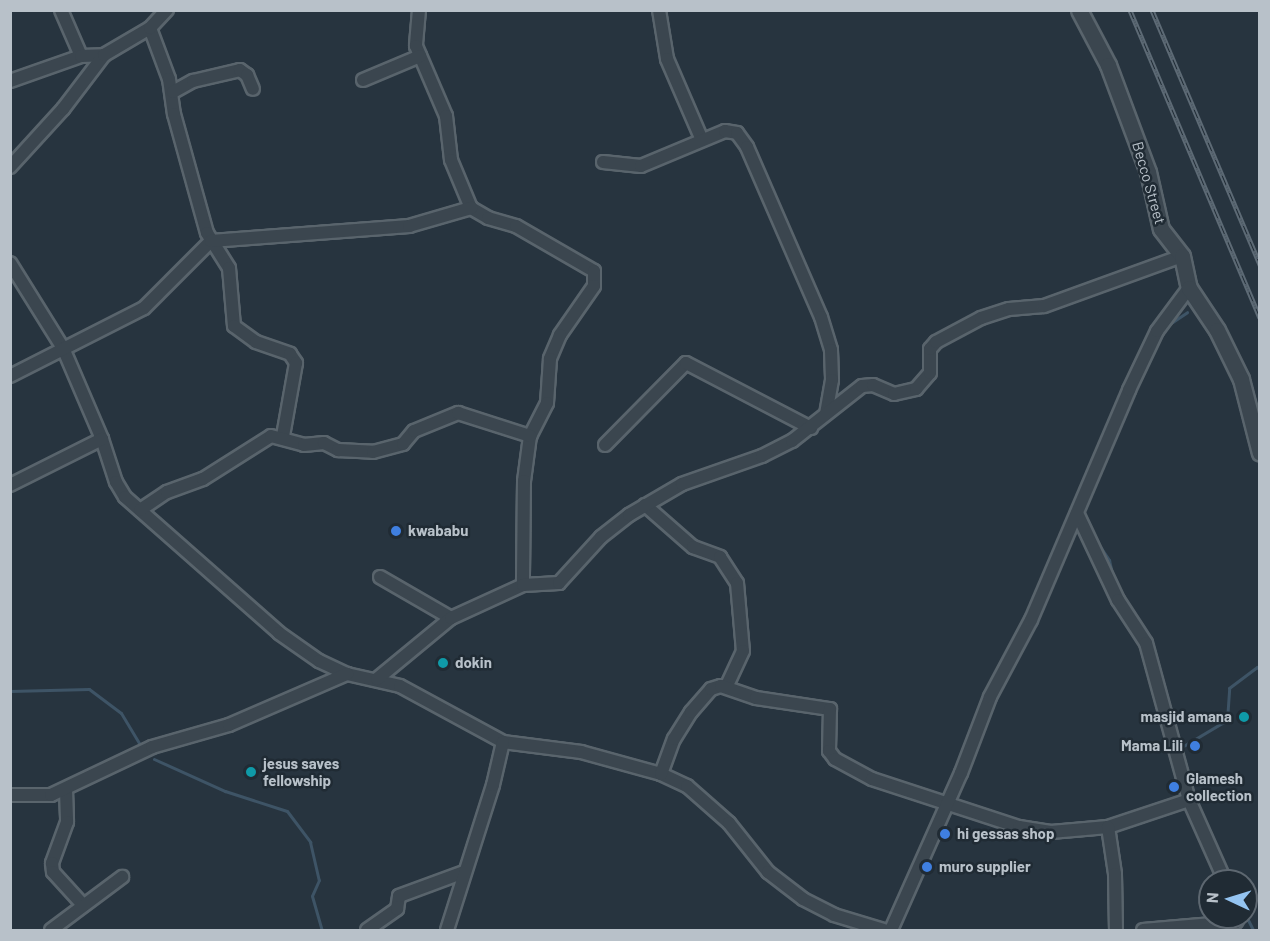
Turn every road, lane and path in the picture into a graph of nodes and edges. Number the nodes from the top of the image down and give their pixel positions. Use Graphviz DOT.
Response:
graph roads {
  1 [pos="62,10"];
  2 [pos="167,10"];
  3 [pos="419,10"];
  4 [pos="659,10"];
  5 [pos="1079,10"];
  6 [pos="150,28"];
  7 [pos="104,55"];
  8 [pos="81,56"];
  9 [pos="420,56"];
  10 [pos="363,80"];
  11 [pos="10,81"];
  12 [pos="254,88"];
  13 [pos="172,92"];
  14 [pos="702,140"];
  15 [pos="603,162"];
  16 [pos="10,167"];
  17 [pos="471,208"];
  18 [pos="211,241"];
  19 [pos="1182,256"];
  20 [pos="10,263"];
  21 [pos="1189,288"];
  22 [pos="63,348"];
  23 [pos="10,376"];
  24 [pos="826,413"];
  25 [pos="811,428"];
  26 [pos="282,436"];
  27 [pos="530,436"];
  28 [pos="102,439"];
  29 [pos="605,445"];
  30 [pos="1260,453"];
  31 [pos="10,485"];
  32 [pos="645,505"];
  33 [pos="140,510"];
  34 [pos="1077,513"];
  35 [pos="380,577"];
  36 [pos="523,585"];
  37 [pos="451,618"];
  38 [pos="347,674"];
  39 [pos="377,679"];
  40 [pos="727,686"];
  41 [pos="503,742"];
  42 [pos="661,774"];
  43 [pos="66,790"];
  44 [pos="10,795"];
  45 [pos="1189,800"];
  46 [pos="945,803"];
  47 [pos="1108,827"];
  48 [pos="1220,869"];
  49 [pos="464,872"];
  50 [pos="122,877"];
  51 [pos="83,905"];
  52 [pos="1198,925"];
  53 [pos="51,930"];
  54 [pos="367,930"];
  55 [pos="447,930"];
  56 [pos="884,930"];
  57 [pos="891,930"];
  58 [pos="1116,930"];
  59 [pos="1143,930"];
  1 -- 8 [label="street"];
  2 -- 6 [label="street"];
  3 -- 9 [label="street"];
  4 -- 14 [label="street"];
  5 -- 19 [label="street, Becco Street"];
  6 -- 7 [label="street"];
  6 -- 13 [label="street"];
  7 -- 8 [label="street"];
  7 -- 16 [label="street"];
  8 -- 11 [label="street"];
  9 -- 10 [label="street"];
  9 -- 17 [label="street"];
  12 -- 13 [label="street"];
  13 -- 18 [label="street"];
  14 -- 15 [label="street"];
  14 -- 24 [label="street"];
  17 -- 18 [label="street"];
  17 -- 27 [label="street"];
  18 -- 22 [label="street"];
  18 -- 26 [label="street"];
  19 -- 21 [label="street, Becco Street"];
  19 -- 24 [label="street"];
  20 -- 22 [label="street"];
  21 -- 30 [label="street, Becco Street"];
  21 -- 34 [label="street"];
  22 -- 23 [label="street"];
  22 -- 28 [label="street"];
  24 -- 25 [label="street"];
  25 -- 29 [label="street"];
  25 -- 32 [label="street"];
  26 -- 27 [label="street"];
  26 -- 33 [label="street"];
  27 -- 36 [label="street"];
  28 -- 31 [label="street"];
  28 -- 33 [label="street"];
  32 -- 36 [label="street"];
  32 -- 40 [label="street"];
  33 -- 38 [label="street"];
  34 -- 45 [label="street"];
  34 -- 46 [label="street"];
  35 -- 37 [label="street"];
  36 -- 37 [label="street"];
  37 -- 39 [label="street"];
  38 -- 39 [label="street"];
  38 -- 43 [label="street"];
  39 -- 41 [label="street"];
  40 -- 42 [label="street"];
  40 -- 46 [label="street"];
  41 -- 42 [label="street"];
  41 -- 49 [label="street"];
  42 -- 56 [label="street"];
  43 -- 44 [label="street"];
  43 -- 51 [label="street"];
  45 -- 47 [label="street"];
  45 -- 48 [label="street"];
  46 -- 47 [label="street"];
  46 -- 57 [label="street"];
  47 -- 58 [label="street"];
  49 -- 54 [label="street"];
  49 -- 55 [label="street"];
  50 -- 51 [label="street"];
  51 -- 53 [label="street"];
  52 -- 59 [label="street"];
}
